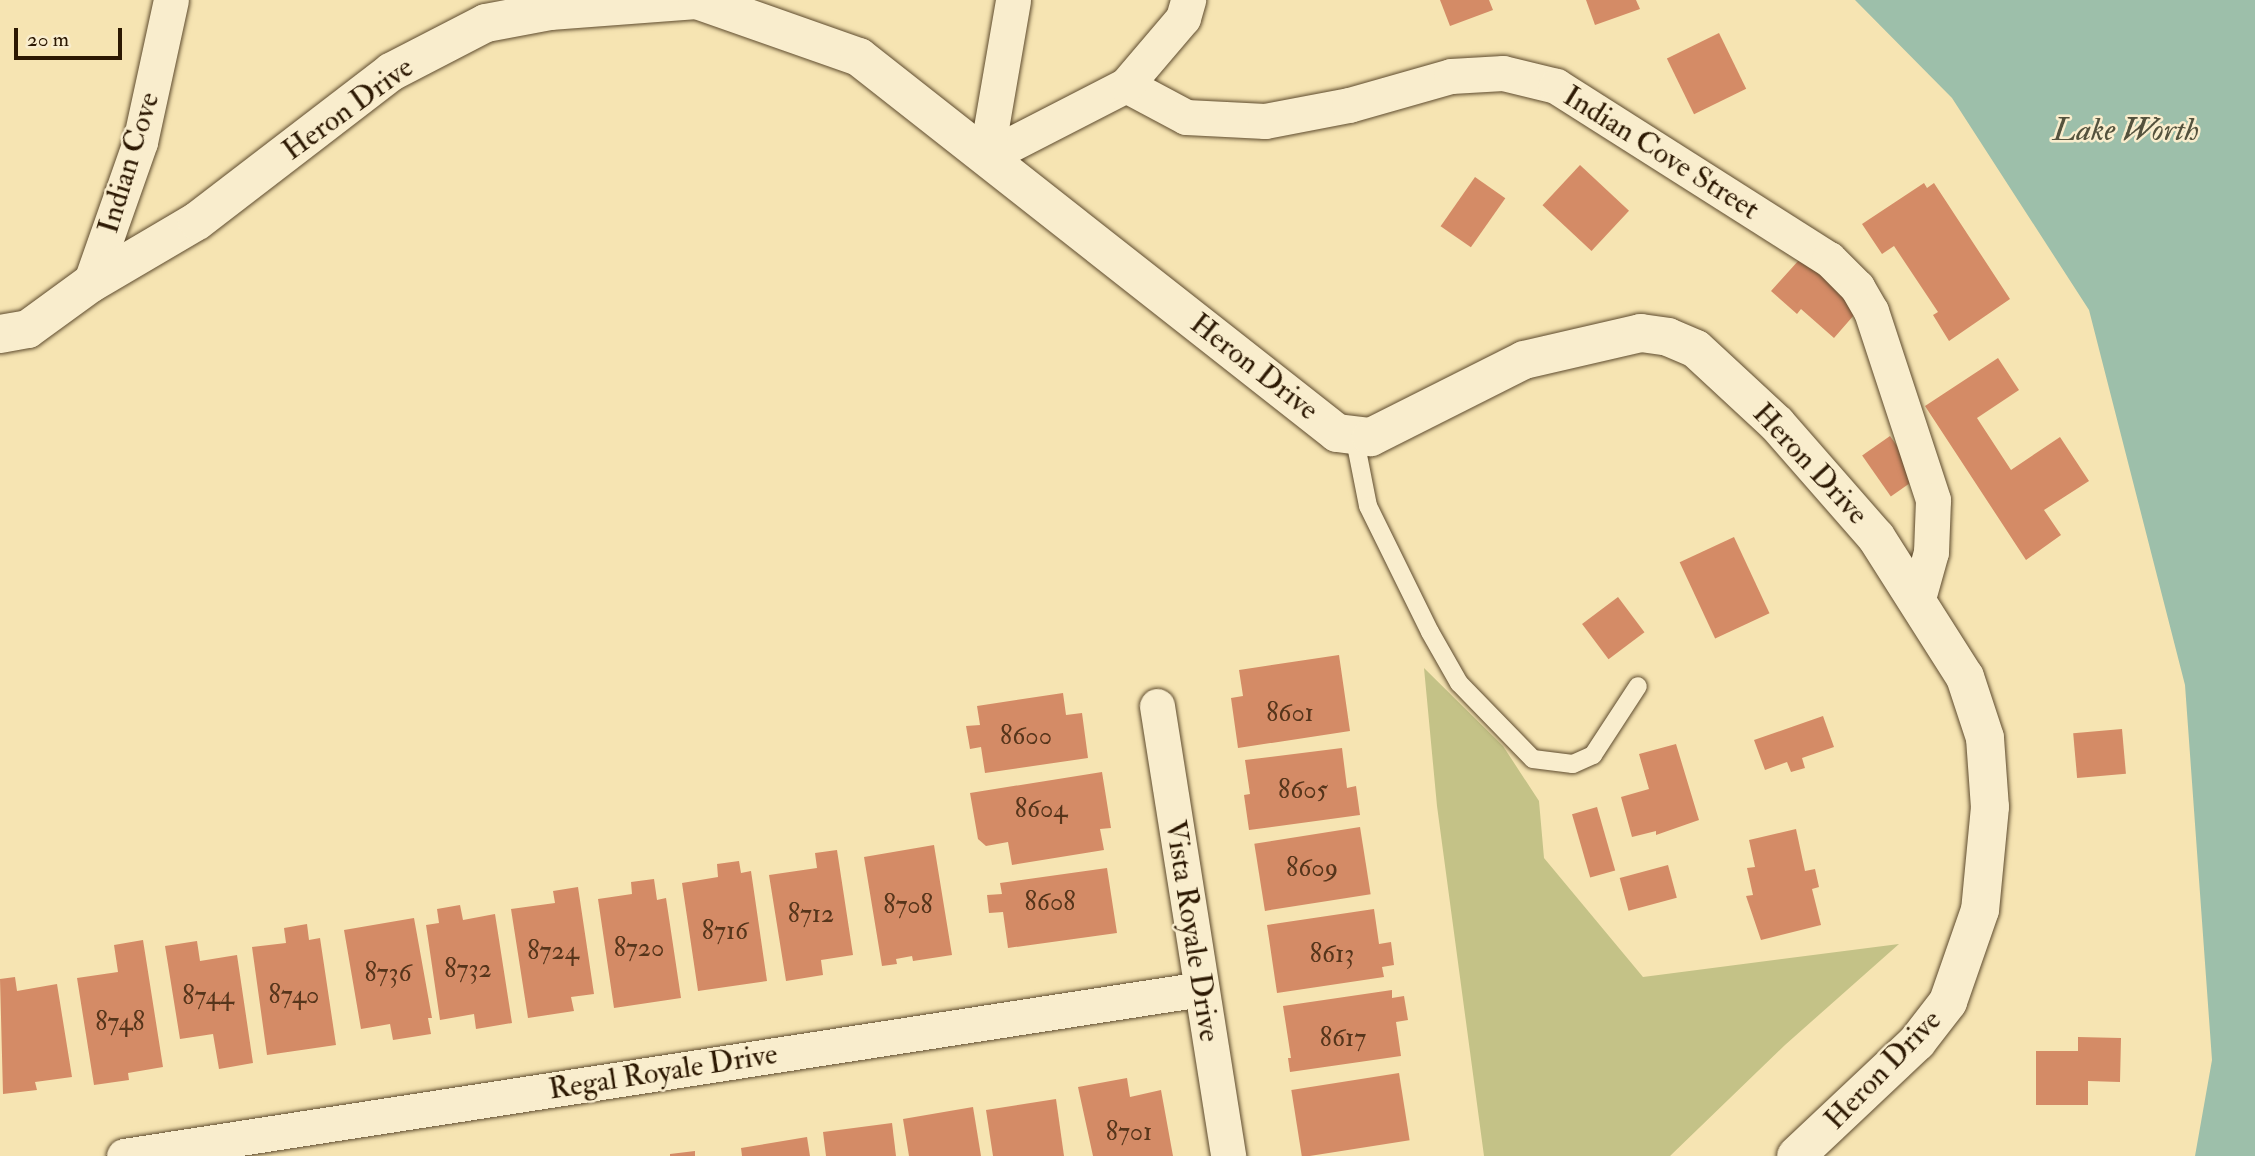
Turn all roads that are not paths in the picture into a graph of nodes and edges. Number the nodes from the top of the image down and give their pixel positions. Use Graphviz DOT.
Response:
graph roads {
  1 [pos="171,0"];
  2 [pos="1013,0"];
  3 [pos="1188,0"];
  4 [pos="1126,85"];
  5 [pos="986,157"];
  6 [pos="90,284"];
  7 [pos="0,334"];
  8 [pos="1354,435"];
  9 [pos="1917,602"];
  10 [pos="1638,686"];
  11 [pos="1157,706"];
  12 [pos="1201,989"];
  13 [pos="124,1156"];
  14 [pos="1228,1156"];
  15 [pos="1796,1156"];
  1 -- 6 [label="street, Indian Cove"];
  2 -- 5 [label="street"];
  3 -- 4 [label="street"];
  4 -- 5 [label="street"];
  4 -- 9 [label="street, Indian Cove Street"];
  5 -- 6 [label="street, Heron Drive"];
  5 -- 8 [label="street, Heron Drive"];
  6 -- 7 [label="street, Heron Drive"];
  8 -- 9 [label="street, Heron Drive"];
  8 -- 10 [label="lane"];
  9 -- 15 [label="street, Heron Drive"];
  11 -- 12 [label="street, Vista Royale Drive"];
  12 -- 13 [label="street, Regal Royale Drive"];
  12 -- 14 [label="street, Vista Royale Drive"];
}
